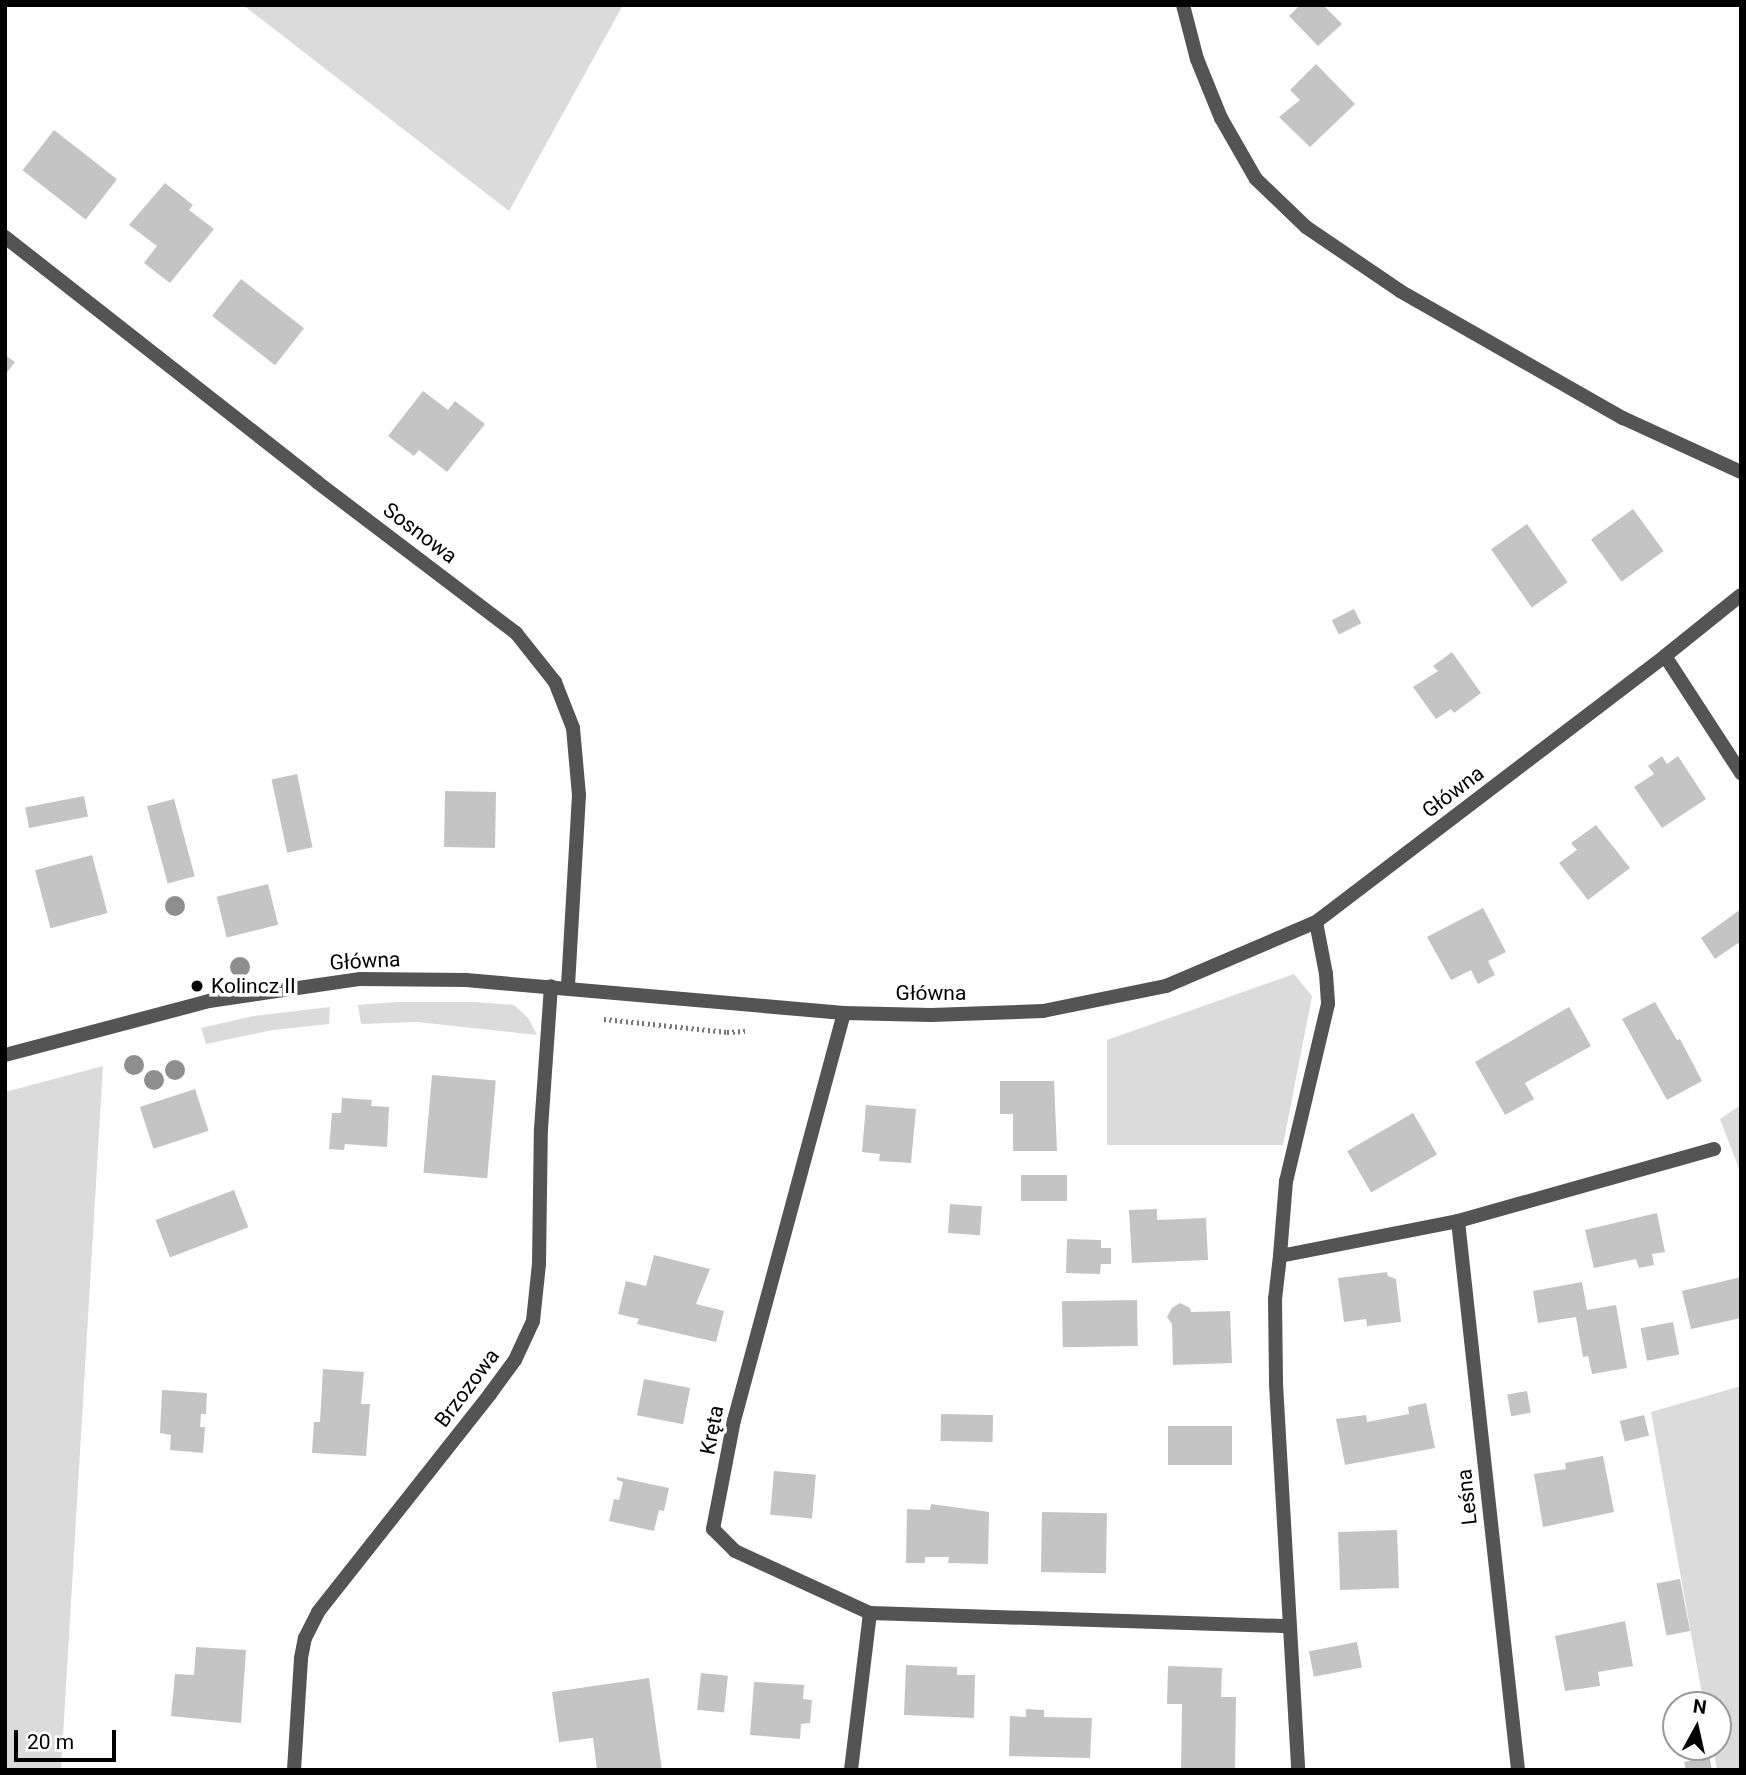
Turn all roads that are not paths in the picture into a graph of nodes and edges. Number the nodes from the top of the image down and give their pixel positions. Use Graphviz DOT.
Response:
graph roads {
  1 [pos="1183,5"];
  2 [pos="5,237"];
  3 [pos="1741,472"];
  4 [pos="1741,595"];
  5 [pos="1665,656"];
  6 [pos="1741,773"];
  7 [pos="1316,922"];
  8 [pos="551,986"];
  9 [pos="568,988"];
  10 [pos="844,1013"];
  11 [pos="5,1055"];
  12 [pos="1714,1149"];
  13 [pos="1458,1221"];
  14 [pos="1280,1256"];
  15 [pos="870,1613"];
  16 [pos="1289,1626"];
  17 [pos="294,1770"];
  18 [pos="851,1770"];
  19 [pos="1298,1770"];
  20 [pos="1518,1770"];
  1 -- 3 [label="street"];
  2 -- 9 [label="street, Sosnowa"];
  4 -- 5 [label="street, Główna"];
  5 -- 6 [label="street"];
  5 -- 7 [label="street, Główna"];
  7 -- 10 [label="street, Główna"];
  7 -- 14 [label="street"];
  8 -- 9 [label="street, Główna"];
  8 -- 11 [label="street, Główna"];
  8 -- 17 [label="street, Brzozowa"];
  9 -- 10 [label="street, Główna"];
  10 -- 15 [label="street, Kręta"];
  12 -- 13 [label="street"];
  13 -- 14 [label="street"];
  13 -- 20 [label="street, Leśna"];
  14 -- 16 [label="street"];
  15 -- 16 [label="street"];
  15 -- 18 [label="street"];
  16 -- 19 [label="street"];
}
